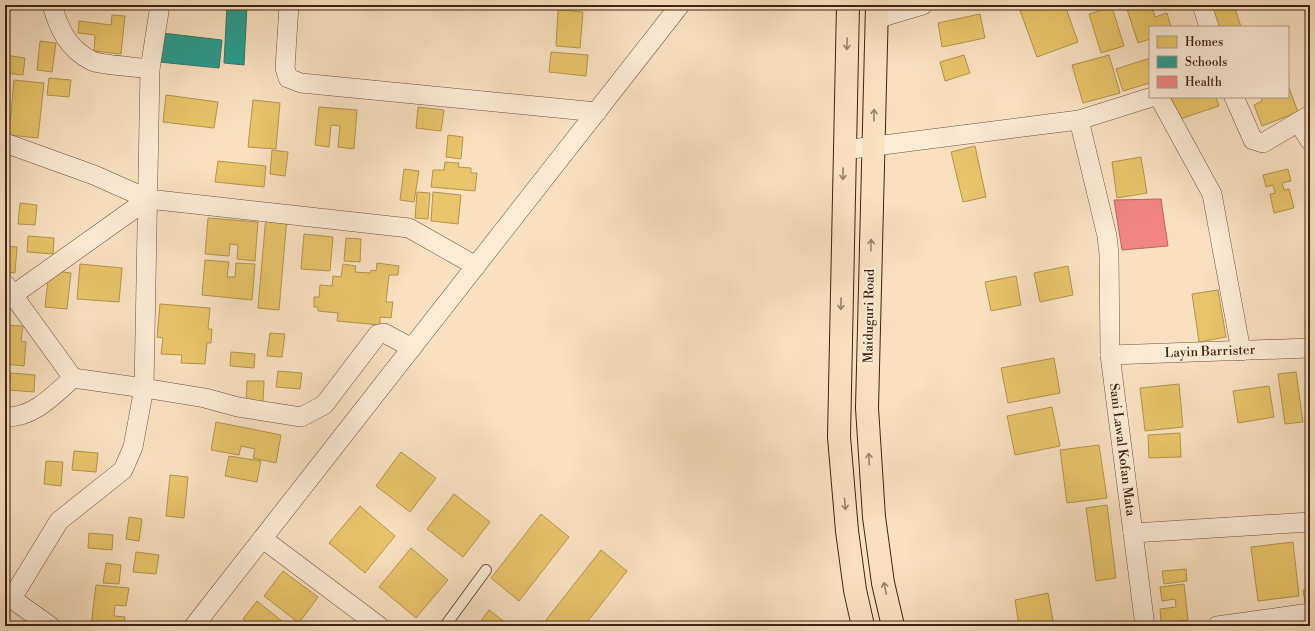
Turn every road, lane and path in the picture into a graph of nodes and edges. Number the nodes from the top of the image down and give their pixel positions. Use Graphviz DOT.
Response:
graph roads {
  1 [pos="52,5"];
  2 [pos="160,5"];
  3 [pos="289,5"];
  4 [pos="680,5"];
  5 [pos="848,5"];
  6 [pos="923,5"];
  7 [pos="1202,5"];
  8 [pos="876,12"];
  9 [pos="1209,26"];
  10 [pos="150,69"];
  11 [pos="1149,98"];
  12 [pos="1160,98"];
  13 [pos="1234,98"];
  14 [pos="597,112"];
  15 [pos="1304,119"];
  16 [pos="1079,120"];
  17 [pos="1310,141"];
  18 [pos="5,143"];
  19 [pos="873,146"];
  20 [pos="844,150"];
  21 [pos="148,199"];
  22 [pos="476,266"];
  23 [pos="9,289"];
  24 [pos="412,348"];
  25 [pos="1310,348"];
  26 [pos="1241,351"];
  27 [pos="1110,355"];
  28 [pos="73,378"];
  29 [pos="144,388"];
  30 [pos="5,417"];
  31 [pos="1310,522"];
  32 [pos="1133,533"];
  33 [pos="263,540"];
  34 [pos="486,570"];
  35 [pos="9,596"];
  36 [pos="1310,613"];
  37 [pos="50,626"];
  38 [pos="194,626"];
  39 [pos="379,626"];
  40 [pos="445,626"];
  41 [pos="863,626"];
  42 [pos="893,626"];
  43 [pos="1145,626"];
  44 [pos="1217,626"];
  1 -- 10 [label="street"];
  2 -- 10 [label="street"];
  3 -- 14 [label="street"];
  4 -- 14 [label="street"];
  5 -- 20 [label="highway, one-way"];
  6 -- 8 [label="street"];
  7 -- 9 [label="street"];
  19 -- 8 [label="highway, Maiduguri Road, one-way"];
  10 -- 21 [label="street"];
  11 -- 16 [label="street"];
  12 -- 26 [label="street"];
  13 -- 15 [label="street"];
  14 -- 22 [label="street"];
  15 -- 17 [label="street"];
  16 -- 19 [label="street"];
  16 -- 27 [label="street, Sani Lawal Kofan Mata"];
  18 -- 21 [label="street"];
  19 -- 20 [label="street"];
  42 -- 19 [label="highway, Maiduguri Road, one-way"];
  20 -- 41 [label="highway, one-way"];
  21 -- 22 [label="street"];
  21 -- 23 [label="street"];
  21 -- 29 [label="street"];
  22 -- 24 [label="street"];
  23 -- 28 [label="street"];
  24 -- 29 [label="street"];
  24 -- 33 [label="street"];
  25 -- 26 [label="street, Layin Barrister"];
  26 -- 27 [label="street, Layin Barrister"];
  27 -- 32 [label="street, Sani Lawal Kofan Mata"];
  28 -- 29 [label="street"];
  28 -- 30 [label="street"];
  29 -- 35 [label="street"];
  31 -- 32 [label="street"];
  32 -- 43 [label="street, Sani Lawal Kofan Mata"];
  33 -- 38 [label="street"];
  33 -- 39 [label="street"];
  34 -- 40 [label="lane"];
  35 -- 37 [label="street"];
  36 -- 44 [label="street"];
}
